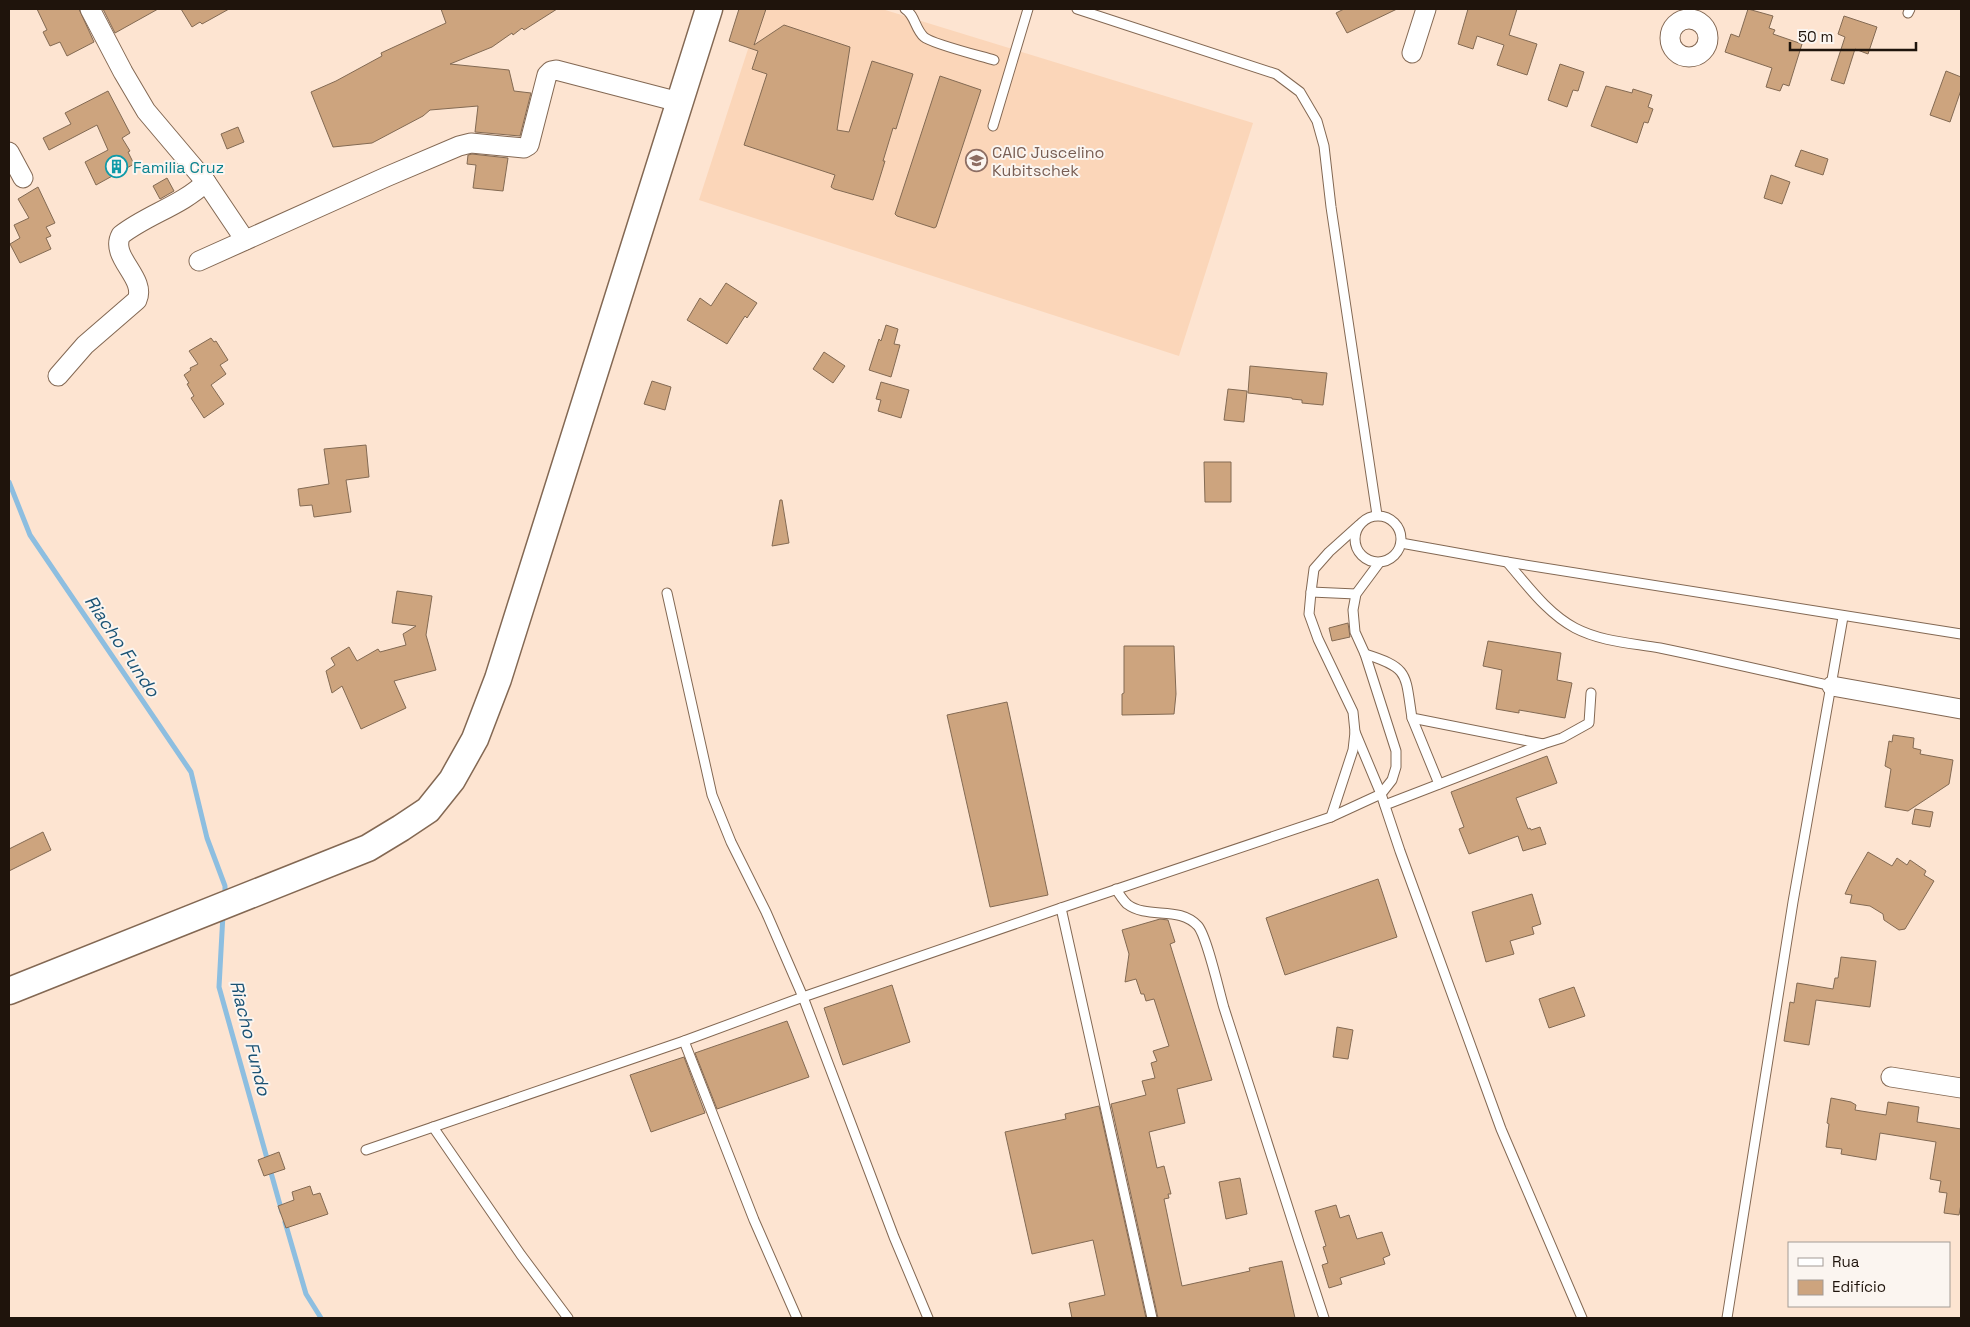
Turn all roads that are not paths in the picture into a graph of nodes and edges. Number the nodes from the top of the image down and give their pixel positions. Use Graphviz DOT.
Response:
graph roads {
  1 [pos="90,9"];
  2 [pos="709,9"];
  3 [pos="905,9"];
  4 [pos="1028,9"];
  5 [pos="1077,9"];
  6 [pos="1426,9"];
  7 [pos="1412,53"];
  8 [pos="994,60"];
  9 [pos="679,102"];
  10 [pos="993,126"];
  11 [pos="9,152"];
  12 [pos="23,178"];
  13 [pos="206,182"];
  14 [pos="246,240"];
  15 [pos="199,261"];
  16 [pos="58,376"];
  17 [pos="1377,515"];
  18 [pos="1359,525"];
  19 [pos="1401,543"];
  20 [pos="1507,562"];
  21 [pos="1379,563"];
  22 [pos="1311,592"];
  23 [pos="667,593"];
  24 [pos="1356,594"];
  25 [pos="1844,617"];
  26 [pos="1961,634"];
  27 [pos="1365,654"];
  28 [pos="1832,686"];
  29 [pos="1591,693"];
  30 [pos="1961,709"];
  31 [pos="1412,718"];
  32 [pos="1355,732"];
  33 [pos="1543,744"];
  34 [pos="1439,784"];
  35 [pos="1381,794"];
  36 [pos="1385,805"];
  37 [pos="1331,817"];
  38 [pos="1116,889"];
  39 [pos="1061,908"];
  40 [pos="9,991"];
  41 [pos="803,997"];
  42 [pos="684,1041"];
  43 [pos="1891,1077"];
  44 [pos="1961,1088"];
  45 [pos="433,1127"];
  46 [pos="366,1150"];
  47 [pos="568,1318"];
  48 [pos="797,1318"];
  49 [pos="928,1318"];
  50 [pos="1152,1318"];
  51 [pos="1324,1318"];
  52 [pos="1582,1318"];
  53 [pos="1727,1318"];
  1 -- 13 [label="street"];
  2 -- 9 [label="street"];
  3 -- 8 [label="lane"];
  4 -- 10 [label="lane"];
  5 -- 17 [label="lane"];
  6 -- 7 [label="street"];
  9 -- 14 [label="street"];
  9 -- 40 [label="street"];
  11 -- 12 [label="street"];
  13 -- 14 [label="street"];
  13 -- 16 [label="street"];
  14 -- 15 [label="street"];
  17 -- 18 [label="lane"];
  17 -- 19 [label="lane"];
  18 -- 21 [label="lane"];
  18 -- 22 [label="lane"];
  19 -- 20 [label="lane"];
  19 -- 21 [label="lane"];
  20 -- 25 [label="lane"];
  20 -- 28 [label="lane"];
  21 -- 24 [label="lane"];
  22 -- 24 [label="lane"];
  22 -- 32 [label="lane"];
  23 -- 41 [label="lane"];
  24 -- 27 [label="lane"];
  25 -- 26 [label="lane"];
  25 -- 28 [label="lane"];
  27 -- 31 [label="lane"];
  27 -- 35 [label="lane"];
  28 -- 30 [label="street"];
  28 -- 53 [label="lane"];
  29 -- 33 [label="lane"];
  31 -- 33 [label="lane"];
  31 -- 34 [label="lane"];
  32 -- 35 [label="lane"];
  32 -- 37 [label="lane"];
  33 -- 34 [label="lane"];
  34 -- 36 [label="lane"];
  35 -- 36 [label="lane"];
  35 -- 37 [label="lane"];
  36 -- 52 [label="lane"];
  37 -- 38 [label="lane"];
  38 -- 39 [label="lane"];
  38 -- 51 [label="lane"];
  39 -- 41 [label="lane"];
  39 -- 50 [label="lane"];
  41 -- 42 [label="lane"];
  41 -- 49 [label="lane"];
  42 -- 45 [label="lane"];
  42 -- 48 [label="lane"];
  43 -- 44 [label="street"];
  45 -- 46 [label="lane"];
  45 -- 47 [label="lane"];
}
